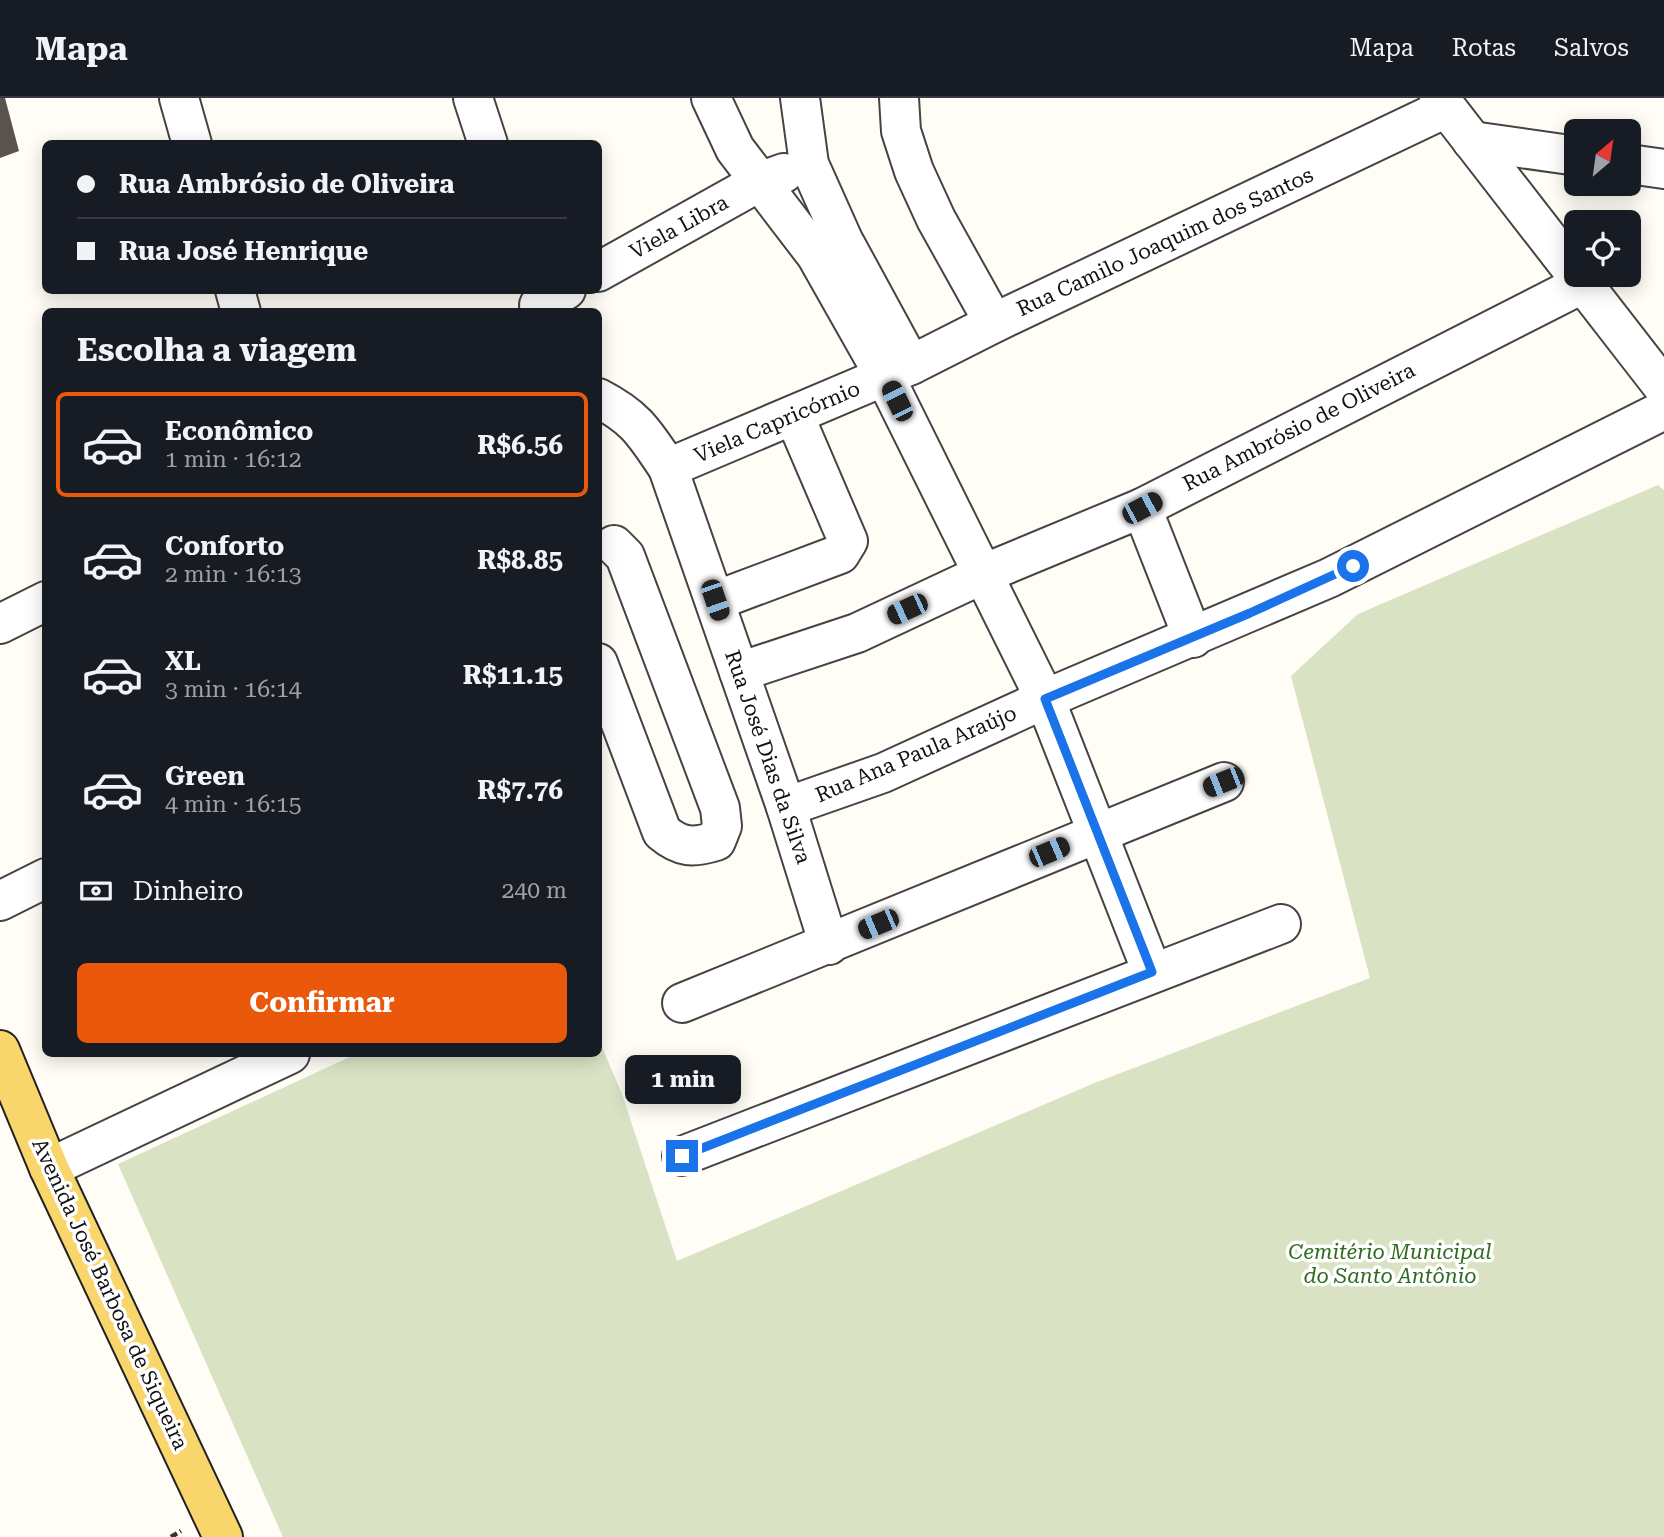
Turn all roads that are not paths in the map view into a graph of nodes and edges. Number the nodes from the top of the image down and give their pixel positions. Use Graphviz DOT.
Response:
graph roads {
  1 [pos="179,98"];
  2 [pos="473,98"];
  3 [pos="711,98"];
  4 [pos="800,98"];
  5 [pos="900,98"];
  6 [pos="1443,103"];
  7 [pos="191,140"];
  8 [pos="487,140"];
  9 [pos="1472,141"];
  10 [pos="1564,154"];
  11 [pos="809,164"];
  12 [pos="1642,166"];
  13 [pos="1664,169"];
  14 [pos="759,182"];
  15 [pos="1564,261"];
  16 [pos="602,270"];
  17 [pos="1576,287"];
  18 [pos="1584,287"];
  19 [pos="994,323"];
  20 [pos="898,371"];
  21 [pos="1664,388"];
  22 [pos="602,400"];
  23 [pos="1664,410"];
  24 [pos="794,415"];
  25 [pos="668,468"];
  26 [pos="1142,508"];
  27 [pos="614,545"];
  28 [pos="983,574"];
  29 [pos="715,600"];
  30 [pos="42,603"];
  31 [pos="0,624"];
  32 [pos="1193,638"];
  33 [pos="739,672"];
  34 [pos="602,674"];
  35 [pos="1045,699"];
  36 [pos="1223,782"];
  37 [pos="786,807"];
  38 [pos="1098,832"];
  39 [pos="42,880"];
  40 [pos="0,901"];
  41 [pos="1281,924"];
  42 [pos="829,944"];
  43 [pos="1152,972"];
  44 [pos="682,1003"];
  45 [pos="0,1050"];
  46 [pos="284,1057"];
  47 [pos="682,1156"];
  48 [pos="49,1168"];
  49 [pos="223,1537"];
  1 -- 7 [label="street"];
  2 -- 8 [label="street"];
  3 -- 14 [label="street"];
  4 -- 11 [label="street"];
  5 -- 19 [label="street"];
  6 -- 9 [label="street"];
  6 -- 19 [label="street, Rua Camilo Joaquim dos Santos"];
  9 -- 10 [label="street"];
  9 -- 15 [label="street"];
  11 -- 14 [label="street, Viela Libra"];
  11 -- 20 [label="street"];
  12 -- 13 [label="street"];
  14 -- 16 [label="street, Viela Libra"];
  14 -- 20 [label="street"];
  17 -- 26 [label="street, Rua Ambrósio de Oliveira"];
  18 -- 21 [label="street"];
  19 -- 20 [label="street, Rua Camilo Joaquim dos Santos"];
  20 -- 24 [label="street, Viela Capricórnio"];
  20 -- 28 [label="street"];
  22 -- 25 [label="street, Rua José Dias da Silva"];
  23 -- 32 [label="street"];
  24 -- 25 [label="street, Viela Capricórnio"];
  24 -- 29 [label="street"];
  25 -- 29 [label="street, Rua José Dias da Silva"];
  26 -- 28 [label="street, Rua Ambrósio de Oliveira"];
  26 -- 32 [label="street"];
  27 -- 34 [label="street"];
  28 -- 33 [label="street, Rua Ambrósio de Oliveira"];
  28 -- 35 [label="street"];
  29 -- 33 [label="street, Rua José Dias da Silva"];
  30 -- 31 [label="street"];
  32 -- 35 [label="street"];
  33 -- 37 [label="street, Rua José Dias da Silva"];
  35 -- 37 [label="street, Rua Ana Paula Araújo"];
  35 -- 38 [label="street"];
  36 -- 38 [label="street"];
  37 -- 42 [label="street, Rua José Dias da Silva"];
  38 -- 42 [label="street"];
  38 -- 43 [label="street"];
  39 -- 40 [label="street"];
  41 -- 43 [label="street"];
  42 -- 44 [label="street"];
  43 -- 47 [label="street"];
  45 -- 48 [label="main road, Avenida José Barbosa de Siqueira"];
  46 -- 48 [label="street"];
  48 -- 49 [label="main road, Avenida José Barbosa de Siqueira"];
}
